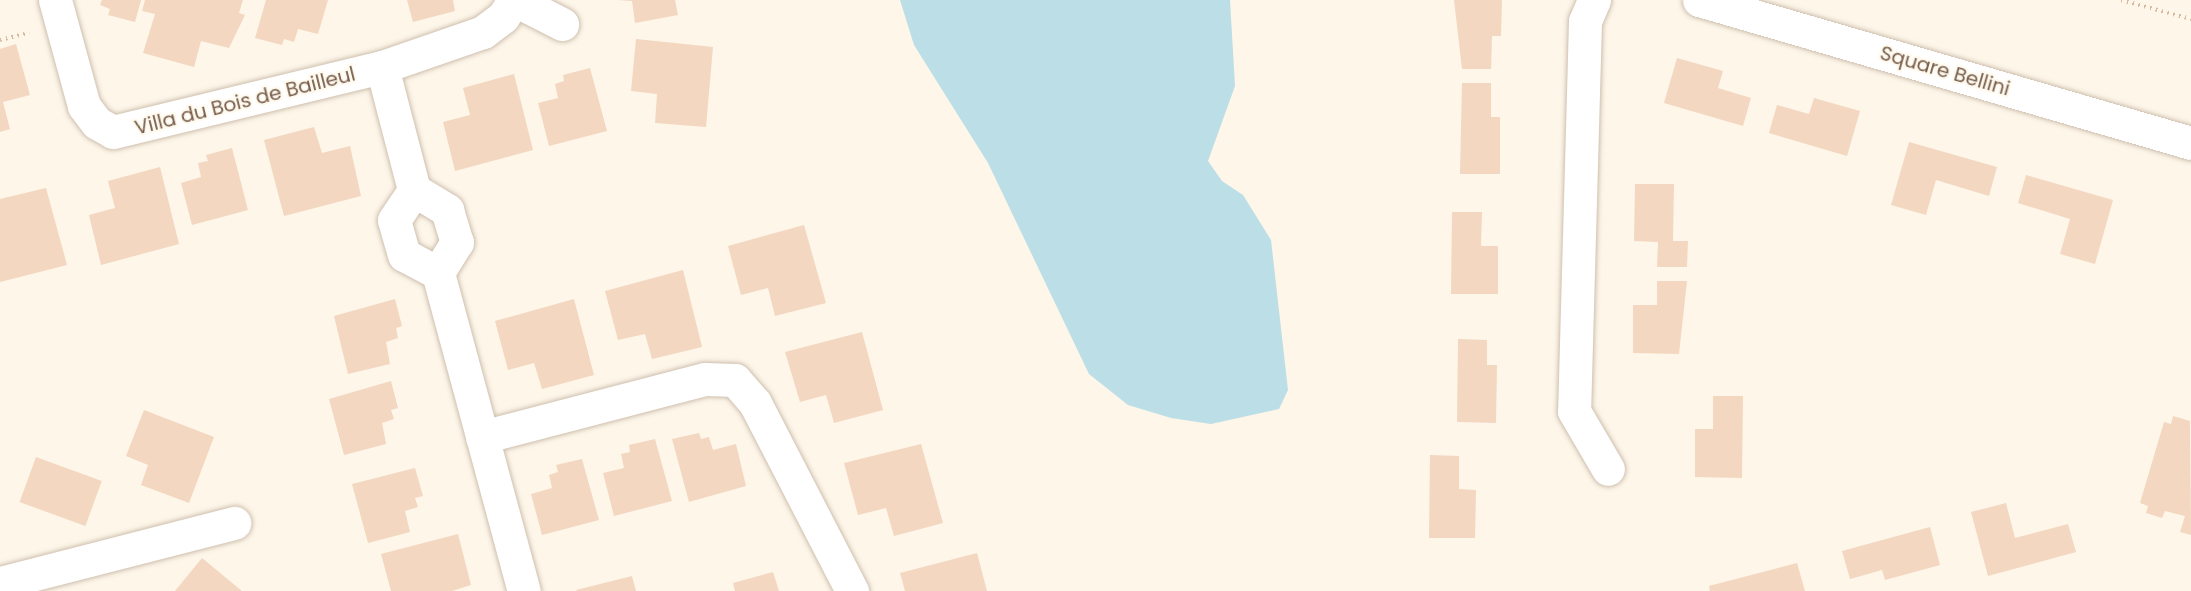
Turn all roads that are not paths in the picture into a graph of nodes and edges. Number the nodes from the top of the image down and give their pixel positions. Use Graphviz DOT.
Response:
graph roads {
  1 [pos="55,0"];
  2 [pos="514,0"];
  3 [pos="1594,0"];
  4 [pos="1699,0"];
  5 [pos="562,24"];
  6 [pos="382,67"];
  7 [pos="2191,143"];
  8 [pos="414,190"];
  9 [pos="438,273"];
  10 [pos="482,437"];
  11 [pos="1608,469"];
  12 [pos="234,523"];
  13 [pos="0,583"];
  14 [pos="524,591"];
  15 [pos="852,591"];
  1 -- 6 [label="street, Villa du Bois de Bailleul"];
  2 -- 5 [label="street, Villa du Bois de Bailleul"];
  2 -- 6 [label="street, Villa du Bois de Bailleul"];
  3 -- 11 [label="street"];
  4 -- 7 [label="street, Square Bellini"];
  6 -- 8 [label="street, Villa du Bois de Bailleul"];
  8 -- 9 [label="street"];
  8 -- 9 [label="street"];
  9 -- 10 [label="street"];
  10 -- 14 [label="street"];
  10 -- 15 [label="street"];
  12 -- 13 [label="street"];
}
